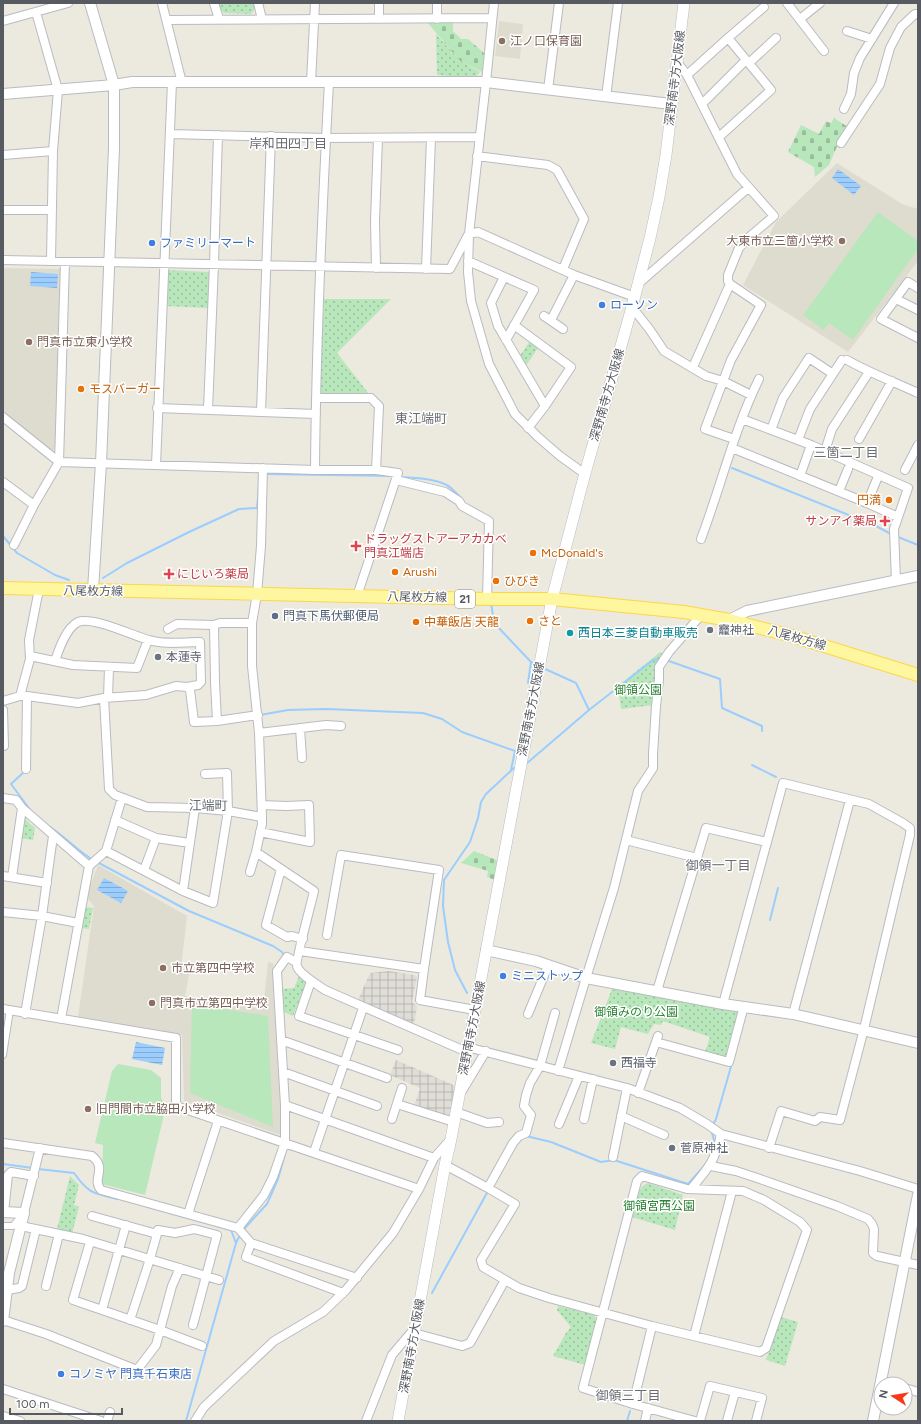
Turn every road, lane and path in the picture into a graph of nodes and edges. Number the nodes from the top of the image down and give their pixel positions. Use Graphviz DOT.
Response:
graph roads {
  1 [pos="68,3"];
  2 [pos="90,3"];
  3 [pos="162,3"];
  4 [pos="214,3"];
  5 [pos="258,3"];
  6 [pos="315,3"];
  7 [pos="379,3"];
  8 [pos="437,3"];
  9 [pos="494,3"];
  10 [pos="559,3"];
  11 [pos="618,3"];
  12 [pos="684,3"];
  13 [pos="787,3"];
  14 [pos="820,3"];
  15 [pos="894,3"];
  16 [pos="764,7"];
  17 [pos="36,12"];
  18 [pos="918,14"];
  19 [pos="492,18"];
  20 [pos="219,19"];
  21 [pos="262,19"];
  22 [pos="314,19"];
  23 [pos="379,19"];
  24 [pos="436,19"];
  25 [pos="800,19"];
  26 [pos="167,20"];
  27 [pos="3,21"];
  28 [pos="847,30"];
  29 [pos="728,38"];
  30 [pos="776,38"];
  31 [pos="872,39"];
  32 [pos="824,51"];
  33 [pos="677,62"];
  34 [pos="747,62"];
  35 [pos="686,75"];
  36 [pos="177,82"];
  37 [pos="311,82"];
  38 [pos="329,82"];
  39 [pos="486,82"];
  40 [pos="114,85"];
  41 [pos="58,90"];
  42 [pos="548,90"];
  43 [pos="3,94"];
  44 [pos="606,97"];
  45 [pos="671,104"];
  46 [pos="702,104"];
  47 [pos="844,109"];
  48 [pos="170,134"];
  49 [pos="218,135"];
  50 [pos="271,136"];
  51 [pos="719,136"];
  52 [pos="479,137"];
  53 [pos="326,138"];
  54 [pos="378,138"];
  55 [pos="431,138"];
  56 [pos="841,143"];
  57 [pos="53,151"];
  58 [pos="3,155"];
  59 [pos="477,156"];
  60 [pos="748,188"];
  61 [pos="3,210"];
  62 [pos="52,210"];
  63 [pos="469,234"];
  64 [pos="3,260"];
  65 [pos="50,261"];
  66 [pos="468,261"];
  67 [pos="65,262"];
  68 [pos="108,263"];
  69 [pos="165,264"];
  70 [pos="214,264"];
  71 [pos="267,265"];
  72 [pos="321,266"];
  73 [pos="376,268"];
  74 [pos="426,269"];
  75 [pos="563,269"];
  76 [pos="574,275"];
  77 [pos="504,277"];
  78 [pos="638,284"];
  79 [pos="730,284"];
  80 [pos="918,288"];
  81 [pos="896,299"];
  82 [pos="633,302"];
  83 [pos="918,310"];
  84 [pos="514,325"];
  85 [pos="563,329"];
  86 [pos="918,338"];
  87 [pos="506,340"];
  88 [pos="693,367"];
  89 [pos="869,372"];
  90 [pos="833,374"];
  91 [pos="759,379"];
  92 [pos="723,381"];
  93 [pos="892,381"];
  94 [pos="918,393"];
  95 [pos="751,395"];
  96 [pos="316,398"];
  97 [pos="544,406"];
  98 [pos="157,408"];
  99 [pos="208,410"];
  100 [pos="261,412"];
  101 [pos="316,414"];
  102 [pos="3,417"];
  103 [pos="742,419"];
  104 [pos="528,428"];
  105 [pos="771,430"];
  106 [pos="734,439"];
  107 [pos="859,439"];
  108 [pos="798,440"];
  109 [pos="918,444"];
  110 [pos="811,445"];
  111 [pos="732,448"];
  112 [pos="825,451"];
  113 [pos="60,462"];
  114 [pos="101,463"];
  115 [pos="156,465"];
  116 [pos="263,468"];
  117 [pos="848,469"];
  118 [pos="315,470"];
  119 [pos="376,470"];
  120 [pos="905,470"];
  121 [pos="585,474"];
  122 [pos="800,476"];
  123 [pos="877,479"];
  124 [pos="396,480"];
  125 [pos="3,482"];
  126 [pos="839,491"];
  127 [pos="867,503"];
  128 [pos="34,505"];
  129 [pos="898,517"];
  130 [pos="701,539"];
  131 [pos="14,545"];
  132 [pos="918,576"];
  133 [pos="896,581"];
  134 [pos="3,588"];
  135 [pos="39,589"];
  136 [pos="93,590"];
  137 [pos="257,594"];
  138 [pos="357,596"];
  139 [pos="487,599"];
  140 [pos="552,599"];
  141 [pos="701,615"];
  142 [pos="729,620"];
  143 [pos="252,623"];
  144 [pos="214,625"];
  145 [pos="168,629"];
  146 [pos="148,640"];
  147 [pos="30,656"];
  148 [pos="56,661"];
  149 [pos="109,668"];
  150 [pos="918,675"];
  151 [pos="187,687"];
  152 [pos="24,696"];
  153 [pos="106,698"];
  154 [pos="3,701"];
  155 [pos="3,710"];
  156 [pos="258,715"];
  157 [pos="217,721"];
  158 [pos="341,726"];
  159 [pos="300,728"];
  160 [pos="260,733"];
  161 [pos="4,746"];
  162 [pos="302,758"];
  163 [pos="26,768"];
  164 [pos="205,774"];
  165 [pos="3,798"];
  166 [pos="122,798"];
  167 [pos="850,800"];
  168 [pos="262,805"];
  169 [pos="22,808"];
  170 [pos="195,808"];
  171 [pos="228,811"];
  172 [pos="262,817"];
  173 [pos="115,820"];
  174 [pos="260,832"];
  175 [pos="53,836"];
  176 [pos="156,838"];
  177 [pos="626,840"];
  178 [pos="767,842"];
  179 [pos="190,843"];
  180 [pos="106,851"];
  181 [pos="256,852"];
  182 [pos="697,858"];
  183 [pos="90,865"];
  184 [pos="281,869"];
  185 [pos="144,870"];
  186 [pos="250,872"];
  187 [pos="3,876"];
  188 [pos="12,877"];
  189 [pos="47,883"];
  190 [pos="182,891"];
  191 [pos="3,912"];
  192 [pos="42,916"];
  193 [pos="78,923"];
  194 [pos="327,935"];
  195 [pos="303,939"];
  196 [pos="486,950"];
  197 [pos="300,951"];
  198 [pos="296,962"];
  199 [pos="548,966"];
  200 [pos="424,969"];
  201 [pos="586,978"];
  202 [pos="311,981"];
  203 [pos="657,991"];
  204 [pos="724,1004"];
  205 [pos="744,1006"];
  206 [pos="363,1008"];
  207 [pos="6,1010"];
  208 [pos="475,1010"];
  209 [pos="555,1013"];
  210 [pos="25,1014"];
  211 [pos="528,1014"];
  212 [pos="793,1014"];
  213 [pos="61,1019"];
  214 [pos="864,1029"];
  215 [pos="354,1034"];
  216 [pos="281,1040"];
  217 [pos="918,1043"];
  218 [pos="467,1049"];
  219 [pos="398,1050"];
  220 [pos="486,1051"];
  221 [pos="3,1055"];
  222 [pos="344,1063"];
  223 [pos="540,1066"];
  224 [pos="558,1071"];
  225 [pos="283,1072"];
  226 [pos="579,1076"];
  227 [pos="387,1078"];
  228 [pos="594,1079"];
  229 [pos="402,1088"];
  230 [pos="627,1088"];
  231 [pos="334,1091"];
  232 [pos="638,1093"];
  233 [pos="459,1095"];
  234 [pos="397,1104"];
  235 [pos="285,1105"];
  236 [pos="377,1106"];
  237 [pos="621,1116"];
  238 [pos="455,1117"];
  239 [pos="392,1119"];
  240 [pos="584,1119"];
  241 [pos="218,1120"];
  242 [pos="324,1120"];
  243 [pos="499,1122"];
  244 [pos="559,1124"];
  245 [pos="721,1134"];
  246 [pos="664,1135"];
  247 [pos="451,1139"];
  248 [pos="285,1142"];
  249 [pos="3,1143"];
  250 [pos="40,1148"];
  251 [pos="769,1148"];
  252 [pos="314,1152"];
  253 [pos="613,1157"];
  254 [pos="434,1158"];
  255 [pos="445,1165"];
  256 [pos="711,1166"];
  257 [pos="34,1176"];
  258 [pos="488,1188"];
  259 [pos="419,1189"];
  260 [pos="691,1189"];
  261 [pos="918,1189"];
  262 [pos="732,1191"];
  263 [pos="918,1195"];
  264 [pos="3,1212"];
  265 [pos="188,1214"];
  266 [pos="92,1216"];
  267 [pos="23,1220"];
  268 [pos="126,1225"];
  269 [pos="3,1226"];
  270 [pos="238,1228"];
  271 [pos="36,1229"];
  272 [pos="59,1234"];
  273 [pos="157,1234"];
  274 [pos="90,1242"];
  275 [pos="251,1243"];
  276 [pos="120,1250"];
  277 [pos="150,1259"];
  278 [pos="905,1263"];
  279 [pos="918,1265"];
  280 [pos="180,1268"];
  281 [pos="206,1276"];
  282 [pos="357,1278"];
  283 [pos="219,1280"];
  284 [pos="505,1280"];
  285 [pos="46,1286"];
  286 [pos="7,1290"];
  287 [pos="343,1294"];
  288 [pos="102,1310"];
  289 [pos="603,1314"];
  290 [pos="3,1318"];
  291 [pos="130,1320"];
  292 [pos="193,1325"];
  293 [pos="652,1326"];
  294 [pos="160,1330"];
  295 [pos="415,1330"];
  296 [pos="694,1336"];
  297 [pos="202,1346"];
  298 [pos="887,1376"];
  299 [pos="3,1389"];
  300 [pos="735,1392"];
  301 [pos="633,1404"];
  302 [pos="648,1408"];
  303 [pos="110,1412"];
  304 [pos="3,1416"];
  305 [pos="20,1421"];
  306 [pos="101,1421"];
  307 [pos="107,1421"];
  308 [pos="195,1421"];
  309 [pos="366,1421"];
  310 [pos="398,1421"];
  311 [pos="645,1421"];
  312 [pos="695,1421"];
  313 [pos="700,1421"];
  314 [pos="727,1421"];
  315 [pos="756,1421"];
  1 -- 17 [label="street"];
  2 -- 40 [label="street"];
  3 -- 26 [label="street"];
  4 -- 20 [label="street"];
  5 -- 21 [label="street"];
  6 -- 22 [label="street"];
  7 -- 23 [label="street"];
  8 -- 24 [label="street"];
  9 -- 19 [label="street"];
  10 -- 42 [label="street"];
  11 -- 44 [label="street"];
  12 -- 33 [label="main road, 深野南寺方大阪線"];
  13 -- 25 [label="street"];
  14 -- 25 [label="street"];
  15 -- 31 [label="street"];
  16 -- 29 [label="street"];
  17 -- 27 [label="street"];
  17 -- 41 [label="street"];
  18 -- 56 [label="street"];
  19 -- 24 [label="street"];
  19 -- 39 [label="street"];
  20 -- 21 [label="street"];
  20 -- 26 [label="street"];
  21 -- 22 [label="street"];
  22 -- 23 [label="street"];
  22 -- 37 [label="street"];
  23 -- 24 [label="street"];
  25 -- 32 [label="street"];
  26 -- 36 [label="street"];
  28 -- 31 [label="street"];
  29 -- 34 [label="street"];
  29 -- 35 [label="street"];
  30 -- 34 [label="street"];
  31 -- 47 [label="street"];
  33 -- 35 [label="street"];
  33 -- 45 [label="main road, 深野南寺方大阪線"];
  34 -- 46 [label="street"];
  34 -- 51 [label="street"];
  35 -- 46 [label="street"];
  36 -- 37 [label="street"];
  36 -- 40 [label="street"];
  36 -- 48 [label="street"];
  37 -- 38 [label="street"];
  38 -- 39 [label="street"];
  38 -- 53 [label="street"];
  39 -- 42 [label="street"];
  39 -- 52 [label="street"];
  40 -- 41 [label="street"];
  40 -- 68 [label="street"];
  41 -- 43 [label="street"];
  41 -- 57 [label="street"];
  42 -- 44 [label="street"];
  44 -- 45 [label="street"];
  45 -- 78 [label="main road, 深野南寺方大阪線"];
  46 -- 51 [label="street"];
  48 -- 49 [label="street"];
  48 -- 69 [label="street"];
  49 -- 50 [label="street"];
  49 -- 70 [label="street"];
  50 -- 53 [label="street"];
  50 -- 71 [label="street"];
  51 -- 60 [label="street"];
  52 -- 55 [label="street"];
  52 -- 59 [label="street"];
  53 -- 54 [label="street"];
  53 -- 72 [label="street"];
  54 -- 55 [label="street"];
  54 -- 73 [label="street"];
  55 -- 74 [label="street"];
  57 -- 58 [label="street"];
  57 -- 62 [label="street"];
  59 -- 63 [label="street"];
  59 -- 75 [label="street"];
  60 -- 78 [label="street"];
  60 -- 79 [label="street"];
  61 -- 62 [label="street"];
  62 -- 65 [label="street"];
  63 -- 66 [label="street"];
  63 -- 74 [label="street"];
  63 -- 75 [label="street"];
  64 -- 65 [label="street"];
  65 -- 67 [label="street"];
  66 -- 77 [label="street"];
  66 -- 104 [label="street"];
  67 -- 68 [label="street"];
  67 -- 113 [label="street"];
  68 -- 69 [label="street"];
  68 -- 114 [label="street"];
  69 -- 70 [label="street"];
  69 -- 98 [label="street"];
  70 -- 71 [label="street"];
  70 -- 99 [label="street"];
  71 -- 72 [label="street"];
  71 -- 100 [label="street"];
  72 -- 73 [label="street"];
  72 -- 96 [label="street"];
  73 -- 74 [label="street"];
  75 -- 76 [label="street"];
  76 -- 82 [label="street"];
  76 -- 85 [label="street"];
  77 -- 84 [label="street"];
  77 -- 87 [label="street"];
  78 -- 82 [label="main road, 深野南寺方大阪線"];
  79 -- 88 [label="street"];
  79 -- 92 [label="street"];
  80 -- 81 [label="street"];
  81 -- 83 [label="street"];
  81 -- 86 [label="street"];
  82 -- 88 [label="street"];
  82 -- 121 [label="main road, 深野南寺方大阪線"];
  84 -- 87 [label="street"];
  84 -- 97 [label="street"];
  87 -- 97 [label="street"];
  88 -- 92 [label="street"];
  89 -- 90 [label="street"];
  89 -- 93 [label="street"];
  89 -- 112 [label="street"];
  90 -- 105 [label="street"];
  90 -- 108 [label="street"];
  91 -- 95 [label="street"];
  92 -- 95 [label="street"];
  92 -- 106 [label="street"];
  93 -- 94 [label="street"];
  93 -- 107 [label="street"];
  95 -- 103 [label="street"];
  96 -- 101 [label="street"];
  96 -- 119 [label="street"];
  97 -- 104 [label="street"];
  98 -- 99 [label="street"];
  98 -- 115 [label="street"];
  99 -- 100 [label="street"];
  100 -- 101 [label="street"];
  101 -- 118 [label="street"];
  102 -- 113 [label="street"];
  103 -- 105 [label="street"];
  103 -- 106 [label="street"];
  104 -- 121 [label="street"];
  105 -- 108 [label="street"];
  106 -- 111 [label="street"];
  108 -- 110 [label="street"];
  109 -- 120 [label="street"];
  110 -- 112 [label="street"];
  110 -- 122 [label="street"];
  111 -- 122 [label="street"];
  111 -- 130 [label="street"];
  112 -- 129 [label="street"];
  113 -- 114 [label="street"];
  113 -- 128 [label="street"];
  114 -- 115 [label="street"];
  114 -- 136 [label="street"];
  115 -- 116 [label="street"];
  116 -- 118 [label="street"];
  116 -- 137 [label="street"];
  117 -- 126 [label="street"];
  118 -- 119 [label="street"];
  119 -- 124 [label="street"];
  121 -- 140 [label="main road, 深野南寺方大阪線"];
  122 -- 126 [label="street"];
  123 -- 127 [label="street"];
  124 -- 138 [label="street"];
  124 -- 139 [label="street"];
  125 -- 128 [label="street"];
  126 -- 127 [label="street"];
  127 -- 129 [label="street"];
  128 -- 131 [label="street"];
  129 -- 133 [label="street"];
  132 -- 133 [label="street"];
  133 -- 142 [label="street"];
  134 -- 135 [label="main road, 八尾枚方線 / 21"];
  135 -- 136 [label="main road, 八尾枚方線 / 21"];
  135 -- 147 [label="street"];
  136 -- 137 [label="main road, 八尾枚方線 / 21"];
  137 -- 138 [label="main road, 八尾枚方線 / 21"];
  137 -- 143 [label="street"];
  138 -- 139 [label="main road, 八尾枚方線 / 21"];
  139 -- 140 [label="main road, 八尾枚方線 / 21"];
  140 -- 141 [label="main road, 八尾枚方線 / 21"];
  140 -- 196 [label="main road, 深野南寺方大阪線"];
  141 -- 142 [label="main road, 八尾枚方線 / 21"];
  141 -- 177 [label="street"];
  142 -- 150 [label="main road, 八尾枚方線 / 21"];
  143 -- 144 [label="street"];
  143 -- 156 [label="street"];
  144 -- 145 [label="street"];
  144 -- 157 [label="street"];
  146 -- 148 [label="street"];
  146 -- 149 [label="street"];
  146 -- 151 [label="street"];
  147 -- 148 [label="street"];
  147 -- 152 [label="street"];
  148 -- 149 [label="street"];
  149 -- 153 [label="street"];
  151 -- 153 [label="street"];
  151 -- 157 [label="street"];
  152 -- 153 [label="street"];
  152 -- 154 [label="street"];
  152 -- 163 [label="street"];
  153 -- 166 [label="street"];
  155 -- 161 [label="street"];
  156 -- 157 [label="street"];
  156 -- 160 [label="street"];
  158 -- 159 [label="street"];
  159 -- 160 [label="street"];
  159 -- 162 [label="street"];
  160 -- 168 [label="street"];
  164 -- 171 [label="street"];
  165 -- 169 [label="street"];
  166 -- 170 [label="street"];
  166 -- 173 [label="street"];
  167 -- 178 [label="street"];
  167 -- 212 [label="street"];
  167 -- 214 [label="street"];
  168 -- 172 [label="street"];
  168 -- 174 [label="street"];
  169 -- 175 [label="street"];
  169 -- 188 [label="street"];
  170 -- 171 [label="street"];
  170 -- 179 [label="street"];
  171 -- 172 [label="street"];
  171 -- 190 [label="street"];
  172 -- 174 [label="street"];
  173 -- 176 [label="street"];
  173 -- 180 [label="street"];
  174 -- 181 [label="street"];
  175 -- 183 [label="street"];
  175 -- 189 [label="street"];
  176 -- 179 [label="street"];
  176 -- 185 [label="street"];
  177 -- 182 [label="street"];
  177 -- 201 [label="street"];
  178 -- 182 [label="street"];
  178 -- 204 [label="street"];
  179 -- 190 [label="street"];
  180 -- 183 [label="street"];
  180 -- 185 [label="street"];
  181 -- 184 [label="street"];
  181 -- 186 [label="street"];
  182 -- 203 [label="street"];
  183 -- 193 [label="street"];
  184 -- 195 [label="street"];
  184 -- 195 [label="street"];
  185 -- 190 [label="street"];
  187 -- 188 [label="street"];
  188 -- 189 [label="street"];
  189 -- 192 [label="street"];
  191 -- 192 [label="street"];
  192 -- 193 [label="street"];
  192 -- 210 [label="street"];
  193 -- 213 [label="street"];
  194 -- 200 [label="street"];
  195 -- 197 [label="street"];
  196 -- 199 [label="street"];
  196 -- 208 [label="main road, 深野南寺方大阪線"];
  197 -- 198 [label="street"];
  197 -- 200 [label="street"];
  198 -- 202 [label="street"];
  198 -- 216 [label="street"];
  199 -- 201 [label="street"];
  199 -- 211 [label="street"];
  200 -- 208 [label="street"];
  201 -- 203 [label="street"];
  201 -- 224 [label="street"];
  202 -- 206 [label="street"];
  202 -- 215 [label="street"];
  203 -- 204 [label="street"];
  204 -- 205 [label="street"];
  205 -- 212 [label="street"];
  205 -- 232 [label="street"];
  206 -- 215 [label="street"];
  206 -- 218 [label="street"];
  207 -- 210 [label="street"];
  207 -- 221 [label="street"];
  208 -- 218 [label="main road, 深野南寺方大阪線"];
  209 -- 223 [label="street"];
  210 -- 213 [label="street"];
  212 -- 214 [label="street"];
  213 -- 241 [label="street"];
  214 -- 217 [label="street"];
  214 -- 251 [label="street"];
  215 -- 219 [label="street"];
  215 -- 222 [label="street"];
  216 -- 222 [label="street"];
  216 -- 225 [label="street"];
  218 -- 220 [label="street"];
  218 -- 233 [label="main road, 深野南寺方大阪線"];
  220 -- 223 [label="street"];
  220 -- 233 [label="street"];
  222 -- 227 [label="street"];
  222 -- 231 [label="street"];
  223 -- 224 [label="street"];
  223 -- 258 [label="street"];
  224 -- 226 [label="street"];
  225 -- 231 [label="street"];
  225 -- 235 [label="street"];
  226 -- 228 [label="street"];
  226 -- 244 [label="street"];
  228 -- 230 [label="street"];
  228 -- 240 [label="street"];
  229 -- 234 [label="street"];
  230 -- 232 [label="street"];
  230 -- 237 [label="street"];
  231 -- 236 [label="street"];
  231 -- 242 [label="street"];
  232 -- 245 [label="street"];
  233 -- 238 [label="main road, 深野南寺方大阪線"];
  234 -- 238 [label="street"];
  234 -- 239 [label="street"];
  235 -- 242 [label="street"];
  235 -- 248 [label="street"];
  237 -- 246 [label="street"];
  237 -- 253 [label="street"];
  238 -- 243 [label="street"];
  238 -- 247 [label="main road, 深野南寺方大阪線"];
  241 -- 248 [label="street"];
  241 -- 265 [label="street"];
  242 -- 252 [label="street"];
  242 -- 254 [label="street"];
  245 -- 251 [label="street"];
  245 -- 256 [label="street"];
  247 -- 254 [label="street"];
  247 -- 255 [label="main road, 深野南寺方大阪線"];
  248 -- 252 [label="street"];
  248 -- 270 [label="street"];
  249 -- 250 [label="street"];
  250 -- 257 [label="street"];
  250 -- 265 [label="street"];
  251 -- 261 [label="street"];
  252 -- 259 [label="street"];
  254 -- 259 [label="street"];
  255 -- 258 [label="street"];
  255 -- 295 [label="main road, 深野南寺方大阪線"];
  256 -- 260 [label="street"];
  256 -- 278 [label="street"];
  257 -- 264 [label="street"];
  257 -- 267 [label="street"];
  258 -- 284 [label="street"];
  259 -- 282 [label="street"];
  260 -- 262 [label="street"];
  260 -- 289 [label="street"];
  262 -- 296 [label="street"];
  262 -- 296 [label="street"];
  263 -- 278 [label="street"];
  264 -- 267 [label="street"];
  265 -- 270 [label="street"];
  266 -- 268 [label="street"];
  267 -- 269 [label="street"];
  267 -- 271 [label="street"];
  267 -- 286 [label="street"];
  268 -- 273 [label="street"];
  268 -- 276 [label="street"];
  270 -- 275 [label="street"];
  271 -- 272 [label="street"];
  271 -- 286 [label="street"];
  272 -- 274 [label="street"];
  272 -- 285 [label="street"];
  273 -- 277 [label="street"];
  273 -- 281 [label="street"];
  274 -- 276 [label="street"];
  274 -- 288 [label="street"];
  275 -- 282 [label="street"];
  275 -- 287 [label="street"];
  276 -- 277 [label="street"];
  276 -- 288 [label="street"];
  277 -- 280 [label="street"];
  277 -- 291 [label="street"];
  278 -- 279 [label="street"];
  278 -- 298 [label="street"];
  280 -- 281 [label="street"];
  280 -- 294 [label="street"];
  281 -- 283 [label="street"];
  281 -- 292 [label="street"];
  282 -- 287 [label="street"];
  284 -- 289 [label="street"];
  284 -- 295 [label="street"];
  286 -- 290 [label="street"];
  287 -- 308 [label="street"];
  288 -- 291 [label="street"];
  289 -- 293 [label="street"];
  289 -- 301 [label="street"];
  290 -- 294 [label="street"];
  291 -- 294 [label="street"];
  293 -- 296 [label="street"];
  293 -- 301 [label="street"];
  294 -- 297 [label="street"];
  295 -- 309 [label="street"];
  295 -- 310 [label="main road, 深野南寺方大阪線"];
  299 -- 306 [label="street"];
  300 -- 313 [label="street"];
  300 -- 314 [label="street"];
  300 -- 315 [label="street"];
  301 -- 302 [label="street"];
  302 -- 311 [label="street"];
  302 -- 312 [label="street"];
  303 -- 307 [label="street"];
  304 -- 305 [label="street"];
}
